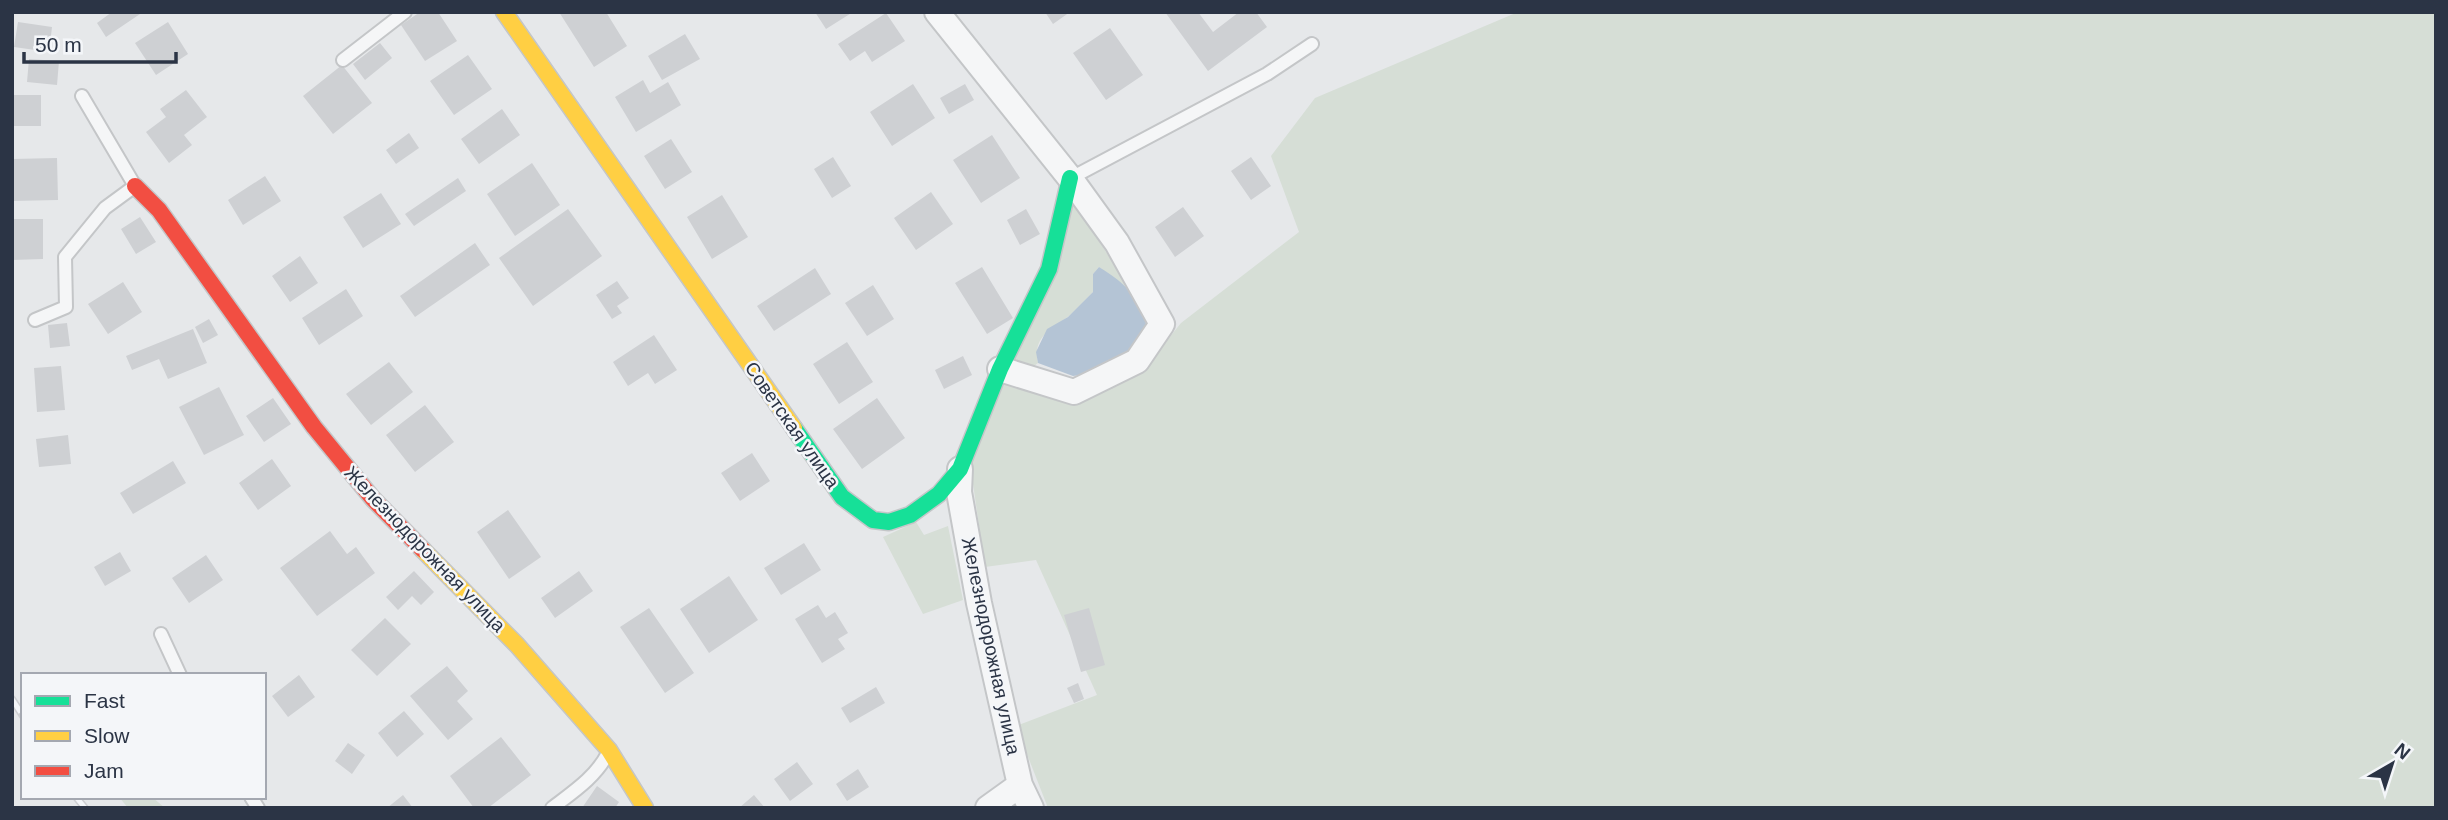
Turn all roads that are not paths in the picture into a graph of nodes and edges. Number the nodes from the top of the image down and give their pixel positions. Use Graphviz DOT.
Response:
graph roads {
  1 [pos="404,12"];
  2 [pos="504,12"];
  3 [pos="937,12"];
  4 [pos="1312,44"];
  5 [pos="343,60"];
  6 [pos="82,96"];
  7 [pos="1070,178"];
  8 [pos="135,186"];
  9 [pos="35,320"];
  10 [pos="1000,369"];
  11 [pos="960,469"];
  12 [pos="161,634"];
  13 [pos="179,673"];
  14 [pos="609,750"];
  15 [pos="1020,785"];
  16 [pos="552,808"];
  17 [pos="645,808"];
  18 [pos="988,808"];
  19 [pos="1031,808"];
  1 -- 5 [label="lane"];
  2 -- 11 [label="street, Советская улица"];
  3 -- 7 [label="street"];
  4 -- 7 [label="lane"];
  6 -- 8 [label="lane"];
  7 -- 10 [label="street, Советская улица"];
  7 -- 10 [label="street"];
  8 -- 9 [label="lane"];
  8 -- 14 [label="street, Железнодорожная улица"];
  10 -- 11 [label="street, Советская улица"];
  11 -- 15 [label="street, Железнодорожная улица"];
  12 -- 13 [label="lane"];
  14 -- 16 [label="lane"];
  14 -- 17 [label="street, Железнодорожная улица"];
  15 -- 18 [label="street"];
  15 -- 19 [label="street, Железнодорожная улица"];
}
